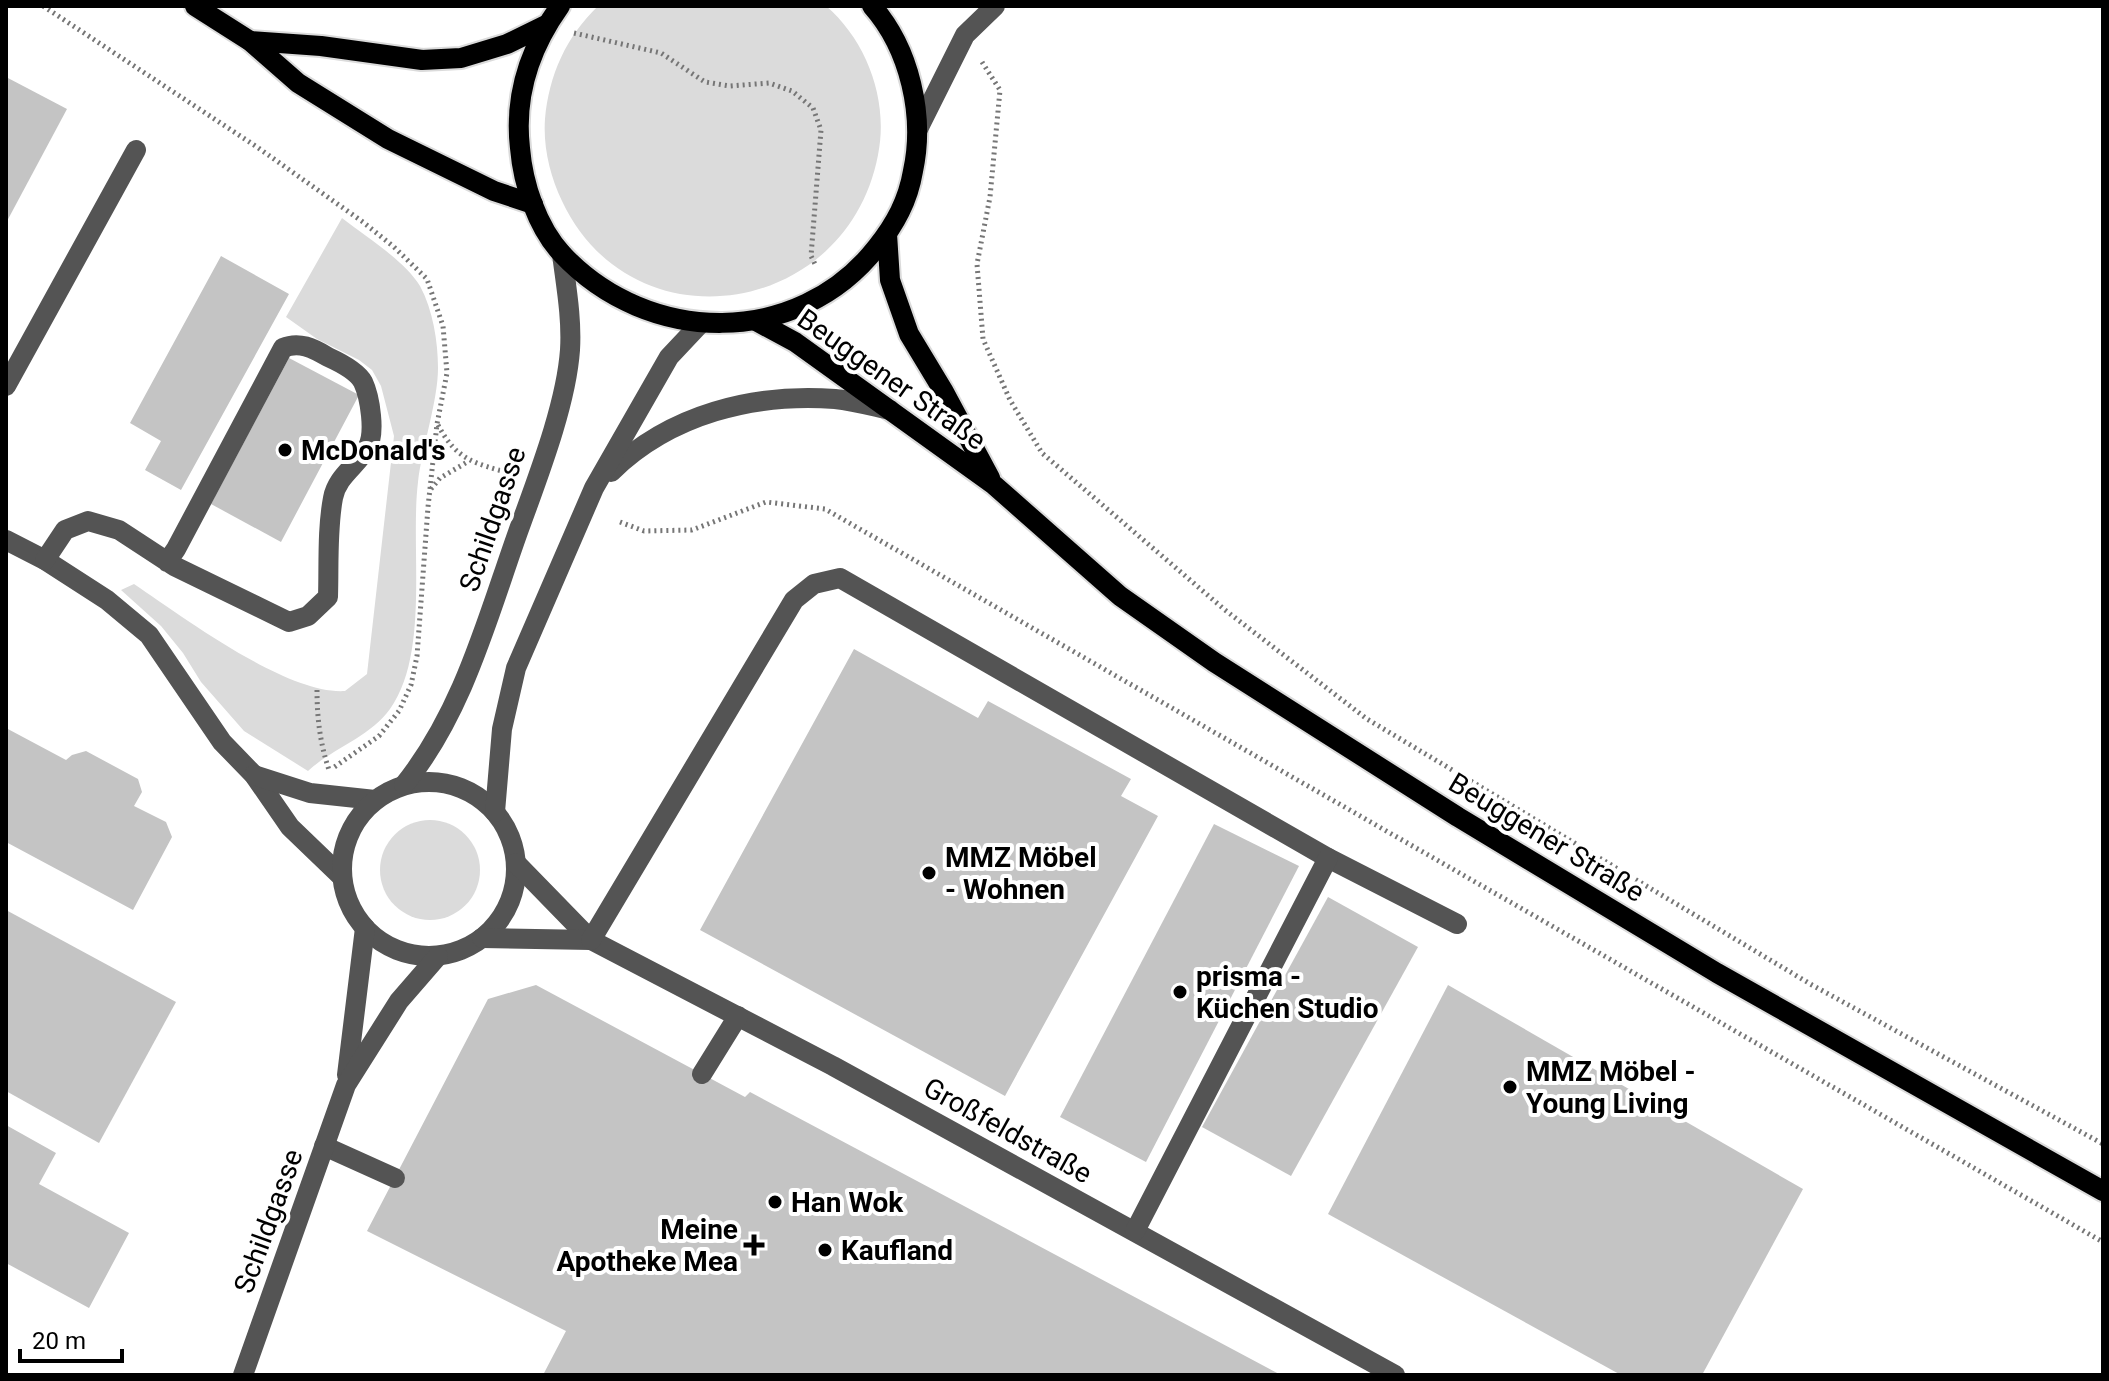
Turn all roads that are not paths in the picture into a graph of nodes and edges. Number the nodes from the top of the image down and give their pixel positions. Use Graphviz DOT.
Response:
graph roads {
  1 [pos="195,6"];
  2 [pos="560,6"];
  3 [pos="872,6"];
  4 [pos="995,6"];
  5 [pos="546,25"];
  6 [pos="250,41"];
  7 [pos="918,129"];
  8 [pos="136,150"];
  9 [pos="533,204"];
  10 [pos="887,234"];
  11 [pos="562,254"];
  12 [pos="756,321"];
  13 [pos="701,323"];
  14 [pos="6,386"];
  15 [pos="892,410"];
  16 [pos="994,485"];
  17 [pos="594,488"];
  18 [pos="6,540"];
  19 [pos="45,560"];
  20 [pos="167,562"];
  21 [pos="254,775"];
  22 [pos="404,785"];
  23 [pos="375,800"];
  24 [pos="495,812"];
  25 [pos="1328,858"];
  26 [pos="516,863"];
  27 [pos="342,877"];
  28 [pos="1457,924"];
  29 [pos="365,928"];
  30 [pos="482,938"];
  31 [pos="591,940"];
  32 [pos="438,956"];
  33 [pos="738,1016"];
  34 [pos="702,1074"];
  35 [pos="346,1085"];
  36 [pos="324,1146"];
  37 [pos="395,1178"];
  38 [pos="2103,1191"];
  39 [pos="1135,1231"];
  40 [pos="243,1375"];
  41 [pos="1395,1375"];
  1 -- 6 [label="main road"];
  2 -- 5 [label="main road"];
  3 -- 7 [label="main road"];
  4 -- 7 [label="street"];
  5 -- 6 [label="main road"];
  5 -- 9 [label="main road"];
  6 -- 9 [label="main road"];
  7 -- 10 [label="main road"];
  8 -- 14 [label="street"];
  9 -- 11 [label="main road"];
  10 -- 12 [label="main road"];
  10 -- 16 [label="main road, Beuggener Straße"];
  11 -- 13 [label="main road"];
  11 -- 22 [label="street, Schildgasse"];
  12 -- 13 [label="main road"];
  12 -- 15 [label="main road, Beuggener Straße"];
  13 -- 17 [label="street"];
  15 -- 16 [label="main road, Beuggener Straße"];
  15 -- 17 [label="street"];
  16 -- 38 [label="main road, Beuggener Straße"];
  17 -- 24 [label="street"];
  18 -- 19 [label="street"];
  19 -- 20 [label="street"];
  19 -- 21 [label="street"];
  20 -- 20 [label="street"];
  21 -- 23 [label="street"];
  21 -- 27 [label="street"];
  22 -- 23 [label="street"];
  22 -- 24 [label="street"];
  23 -- 27 [label="street"];
  24 -- 26 [label="street"];
  25 -- 28 [label="street"];
  25 -- 31 [label="street"];
  25 -- 39 [label="street"];
  26 -- 30 [label="street"];
  26 -- 31 [label="street, Großfeldstraße"];
  27 -- 29 [label="street"];
  29 -- 32 [label="street"];
  29 -- 35 [label="street, Schildgasse"];
  30 -- 31 [label="street, Großfeldstraße"];
  30 -- 32 [label="street"];
  31 -- 33 [label="street, Großfeldstraße"];
  32 -- 35 [label="street, Schildgasse"];
  33 -- 34 [label="street"];
  33 -- 39 [label="street, Großfeldstraße"];
  35 -- 36 [label="street, Schildgasse"];
  36 -- 37 [label="street"];
  36 -- 40 [label="street, Schildgasse"];
  39 -- 41 [label="street, Großfeldstraße"];
}
